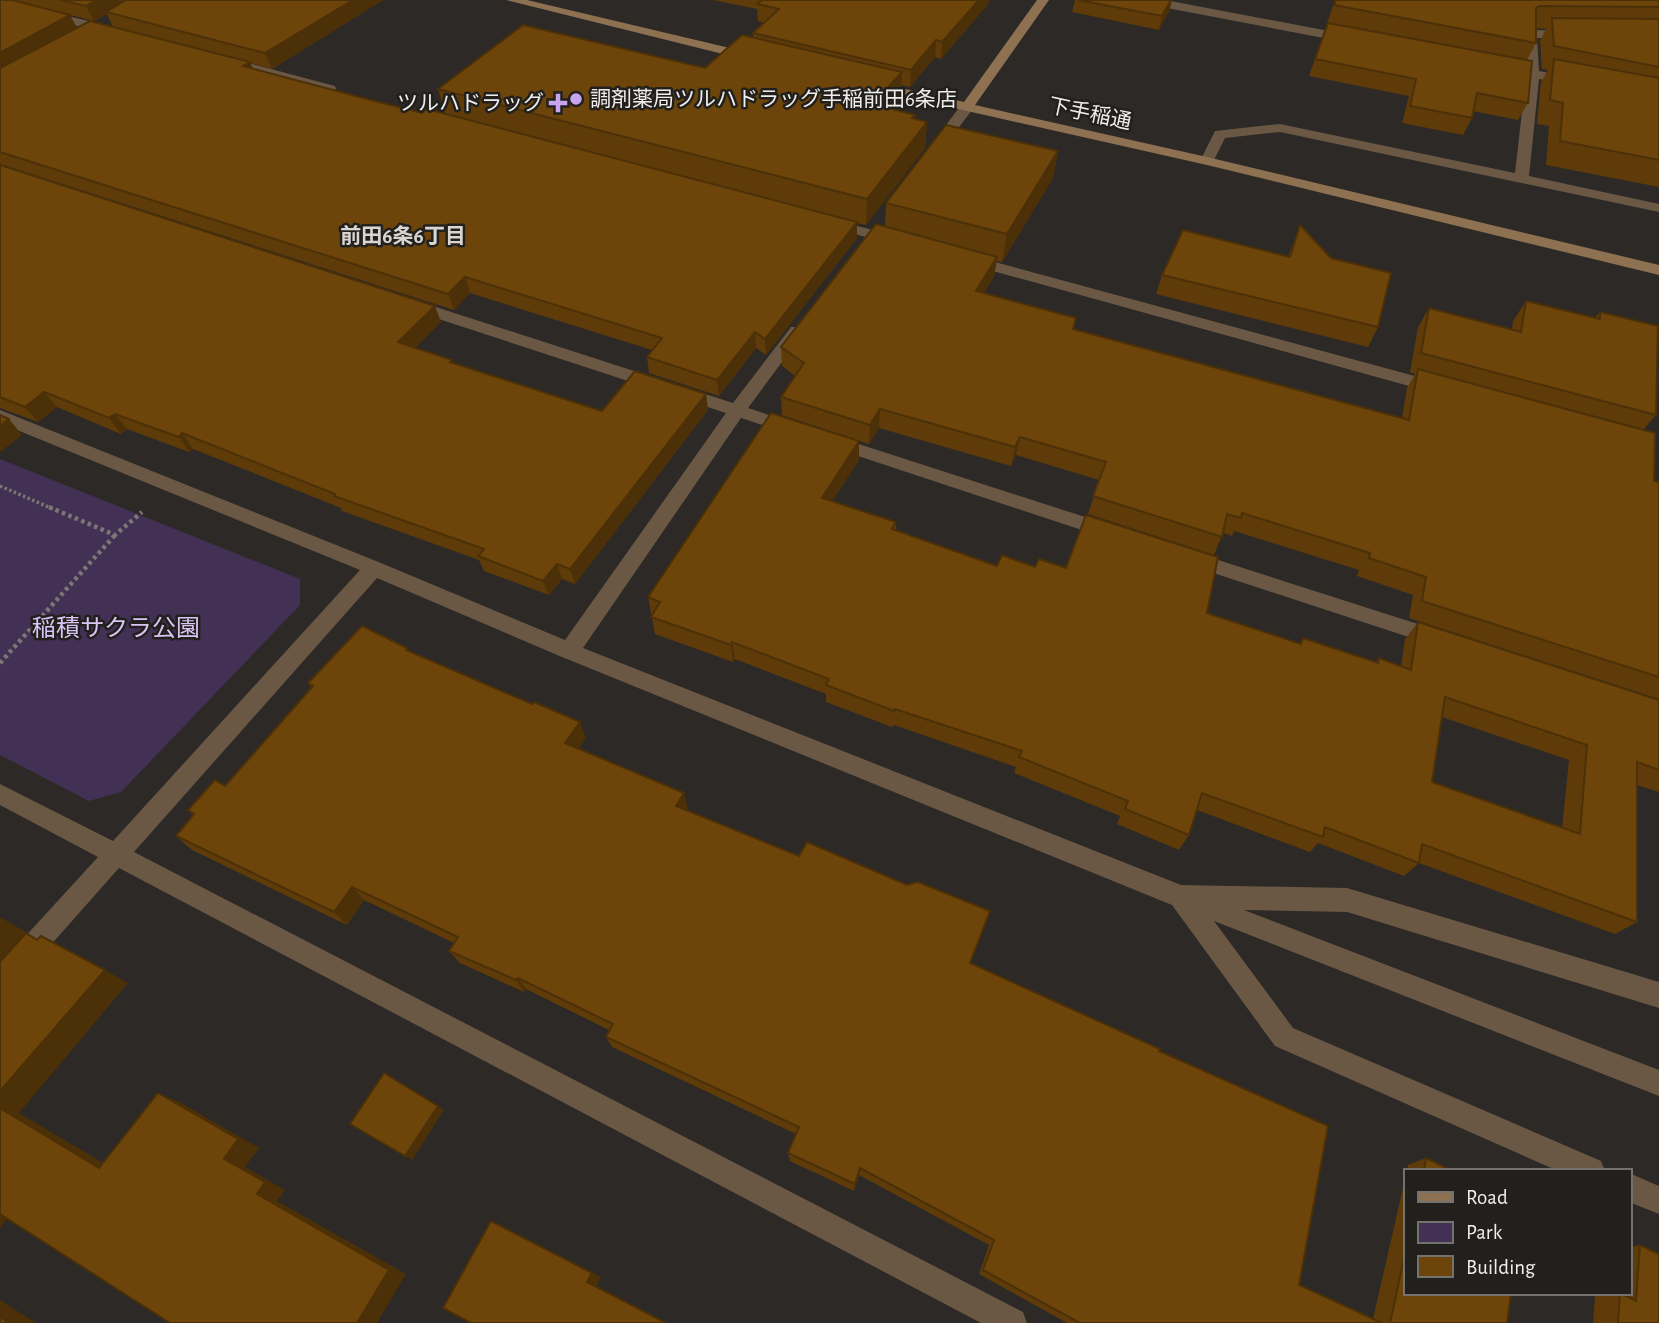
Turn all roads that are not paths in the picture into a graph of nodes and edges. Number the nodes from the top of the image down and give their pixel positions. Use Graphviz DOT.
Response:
graph roads {
  1 [pos="512,0"];
  2 [pos="1043,0"];
  3 [pos="1146,0"];
  4 [pos="0,3"];
  5 [pos="117,16"];
  6 [pos="91,30"];
  7 [pos="121,33"];
  8 [pos="1582,35"];
  9 [pos="1359,41"];
  10 [pos="214,58"];
  11 [pos="769,61"];
  12 [pos="1493,66"];
  13 [pos="1533,74"];
  14 [pos="864,83"];
  15 [pos="1583,83"];
  16 [pos="347,94"];
  17 [pos="967,107"];
  18 [pos="1207,160"];
  19 [pos="921,168"];
  20 [pos="1522,179"];
  21 [pos="1659,208"];
  22 [pos="812,218"];
  23 [pos="911,245"];
  24 [pos="951,256"];
  25 [pos="1659,270"];
  26 [pos="395,299"];
  27 [pos="804,322"];
  28 [pos="1459,393"];
  29 [pos="737,410"];
  30 [pos="0,416"];
  31 [pos="1132,539"];
  32 [pos="1172,552"];
  33 [pos="374,568"];
  34 [pos="1461,646"];
  35 [pos="569,651"];
  36 [pos="0,794"];
  37 [pos="118,854"];
  38 [pos="1181,897"];
  39 [pos="0,983"];
  40 [pos="1659,995"];
  41 [pos="1659,1083"];
  42 [pos="1586,1169"];
  43 [pos="1631,1188"];
  44 [pos="1659,1200"];
  45 [pos="1012,1323"];
  1 -- 11 [label="main road"];
  2 -- 17 [label="main road"];
  3 -- 9 [label="street"];
  4 -- 6 [label="street"];
  5 -- 6 [label="street"];
  6 -- 7 [label="street"];
  8 -- 13 [label="street"];
  10 -- 16 [label="street"];
  12 -- 13 [label="street"];
  13 -- 15 [label="street"];
  13 -- 20 [label="street"];
  14 -- 17 [label="main road, 下手稲通"];
  17 -- 18 [label="main road, 下手稲通"];
  17 -- 19 [label="street"];
  18 -- 20 [label="street"];
  18 -- 25 [label="main road, 下手稲通"];
  20 -- 21 [label="street"];
  22 -- 23 [label="street"];
  24 -- 28 [label="street"];
  26 -- 29 [label="street"];
  27 -- 29 [label="street"];
  29 -- 31 [label="street"];
  29 -- 35 [label="street"];
  30 -- 33 [label="street"];
  32 -- 34 [label="street"];
  33 -- 35 [label="street"];
  33 -- 37 [label="street"];
  35 -- 38 [label="street"];
  36 -- 37 [label="street"];
  37 -- 39 [label="street"];
  37 -- 45 [label="street"];
  38 -- 40 [label="street"];
  38 -- 41 [label="street"];
  38 -- 42 [label="street"];
  43 -- 44 [label="street"];
}
